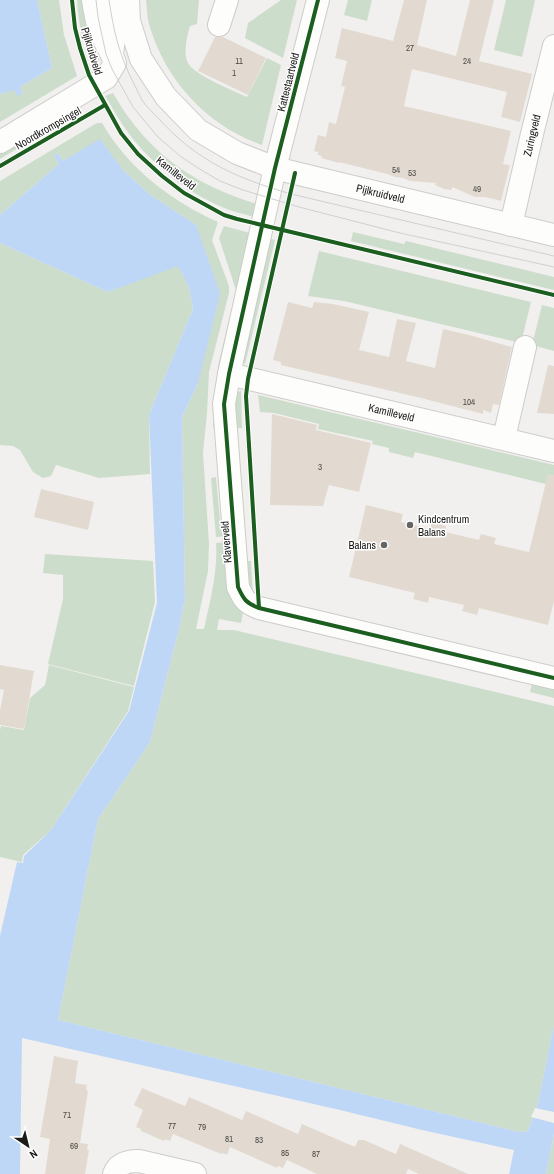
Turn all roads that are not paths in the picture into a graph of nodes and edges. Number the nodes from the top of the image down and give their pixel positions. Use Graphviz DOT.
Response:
graph roads {
  1 [pos="93,0"];
  2 [pos="113,0"];
  3 [pos="128,0"];
  4 [pos="227,0"];
  5 [pos="318,0"];
  6 [pos="219,25"];
  7 [pos="554,46"];
  8 [pos="112,53"];
  9 [pos="0,142"];
  10 [pos="275,168"];
  11 [pos="511,225"];
  12 [pos="554,235"];
  13 [pos="525,347"];
  14 [pos="229,374"];
  15 [pos="504,438"];
  16 [pos="554,451"];
  17 [pos="554,678"];
  18 [pos="114,1174"];
  19 [pos="195,1174"];
  1 -- 8 [label="street, Pijlkruidveld"];
  2 -- 8 [label="street, Pijlkruidveld"];
  3 -- 10 [label="street, Pijlkruidveld"];
  4 -- 6 [label="street"];
  5 -- 10 [label="street, Kattestaartveld"];
  7 -- 11 [label="street, Zuringveld"];
  8 -- 9 [label="street, Noordkrompsingel"];
  10 -- 11 [label="street, Pijlkruidveld"];
  10 -- 14 [label="street, Klaverveld"];
  11 -- 12 [label="street, Pijlkruidveld"];
  13 -- 15 [label="street"];
  14 -- 15 [label="street, Kamilleveld"];
  14 -- 17 [label="street, Klaverveld"];
  15 -- 16 [label="street, Kamilleveld"];
  18 -- 19 [label="street"];
}
